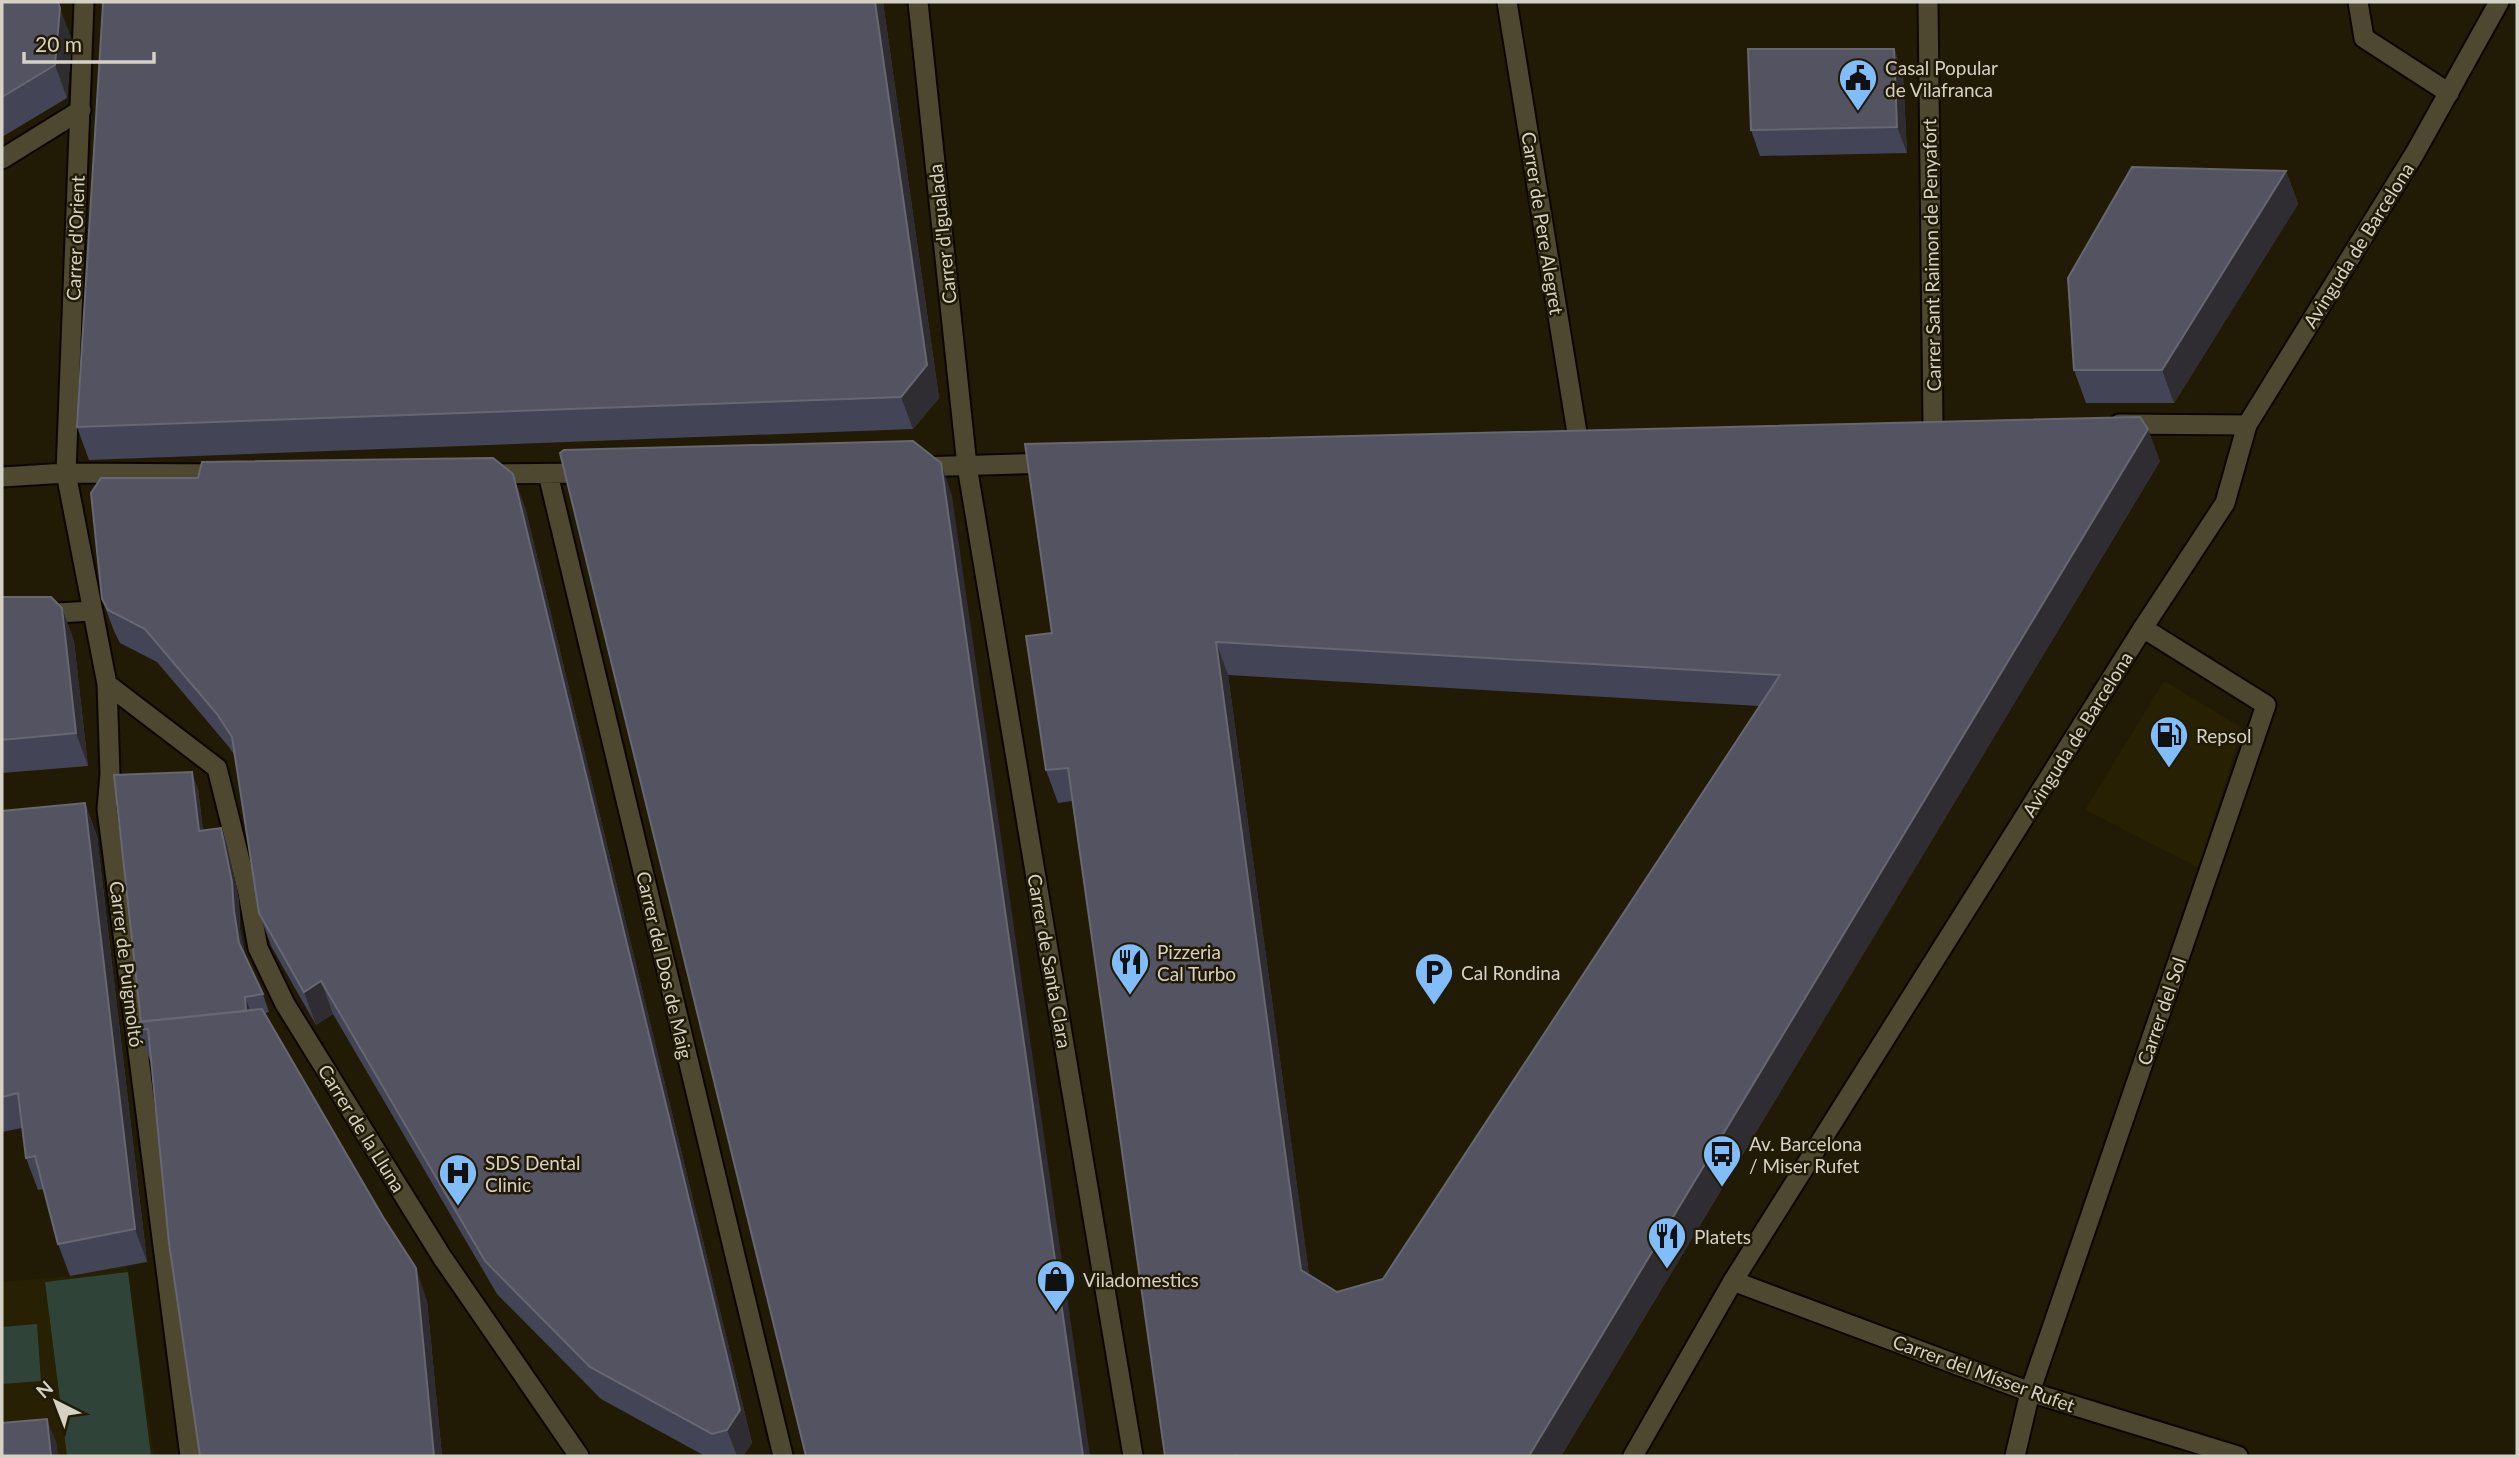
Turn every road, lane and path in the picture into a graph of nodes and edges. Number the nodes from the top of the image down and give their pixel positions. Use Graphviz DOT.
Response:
graph roads {
  1 [pos="84,2"];
  2 [pos="918,2"];
  3 [pos="1507,2"];
  4 [pos="1928,2"];
  5 [pos="2358,2"];
  6 [pos="2499,2"];
  7 [pos="2449,93"];
  8 [pos="81,110"];
  9 [pos="2,159"];
  10 [pos="1933,424"];
  11 [pos="2097,424"];
  12 [pos="2247,425"];
  13 [pos="1579,444"];
  14 [pos="1078,462"];
  15 [pos="967,466"];
  16 [pos="897,467"];
  17 [pos="603,472"];
  18 [pos="66,474"];
  19 [pos="245,474"];
  20 [pos="465,474"];
  21 [pos="548,474"];
  22 [pos="2,477"];
  23 [pos="93,611"];
  24 [pos="2,616"];
  25 [pos="2143,628"];
  26 [pos="107,684"];
  27 [pos="1732,1281"];
  28 [pos="2030,1392"];
  29 [pos="190,1456"];
  30 [pos="579,1456"];
  31 [pos="783,1456"];
  32 [pos="1133,1456"];
  33 [pos="1633,1456"];
  34 [pos="2015,1456"];
  35 [pos="2238,1456"];
  1 -- 8 [label="street, Carrer d'Orient"];
  2 -- 15 [label="street, Carrer d'Igualada"];
  3 -- 13 [label="street, Carrer de Pere Alegret"];
  4 -- 10 [label="street, Carrer Sant Raimon de Penyafort"];
  5 -- 7 [label="street"];
  6 -- 7 [label="street, Avinguda de Barcelona"];
  7 -- 12 [label="street, Avinguda de Barcelona"];
  8 -- 9 [label="street"];
  8 -- 18 [label="street, Carrer d'Orient"];
  11 -- 12 [label="street"];
  12 -- 25 [label="street, Avinguda de Barcelona"];
  14 -- 15 [label="street"];
  15 -- 16 [label="street"];
  15 -- 32 [label="street, Carrer de Santa Clara"];
  17 -- 21 [label="street"];
  18 -- 19 [label="street"];
  18 -- 22 [label="street"];
  18 -- 23 [label="street, Carrer de Puigmoltó"];
  20 -- 21 [label="street"];
  21 -- 31 [label="street, Carrer del Dos de Maig"];
  23 -- 24 [label="street"];
  23 -- 26 [label="street, Carrer de Puigmoltó"];
  25 -- 27 [label="street, Avinguda de Barcelona"];
  25 -- 28 [label="street, Carrer del Sol"];
  26 -- 29 [label="street, Carrer de Puigmoltó"];
  26 -- 30 [label="street, Carrer de la Lluna"];
  27 -- 28 [label="street, Carrer del Mísser Rufet"];
  27 -- 33 [label="street, Avinguda de Barcelona"];
  28 -- 34 [label="street, Carrer del Sol"];
  28 -- 35 [label="street, Carrer del Mísser Rufet"];
}
